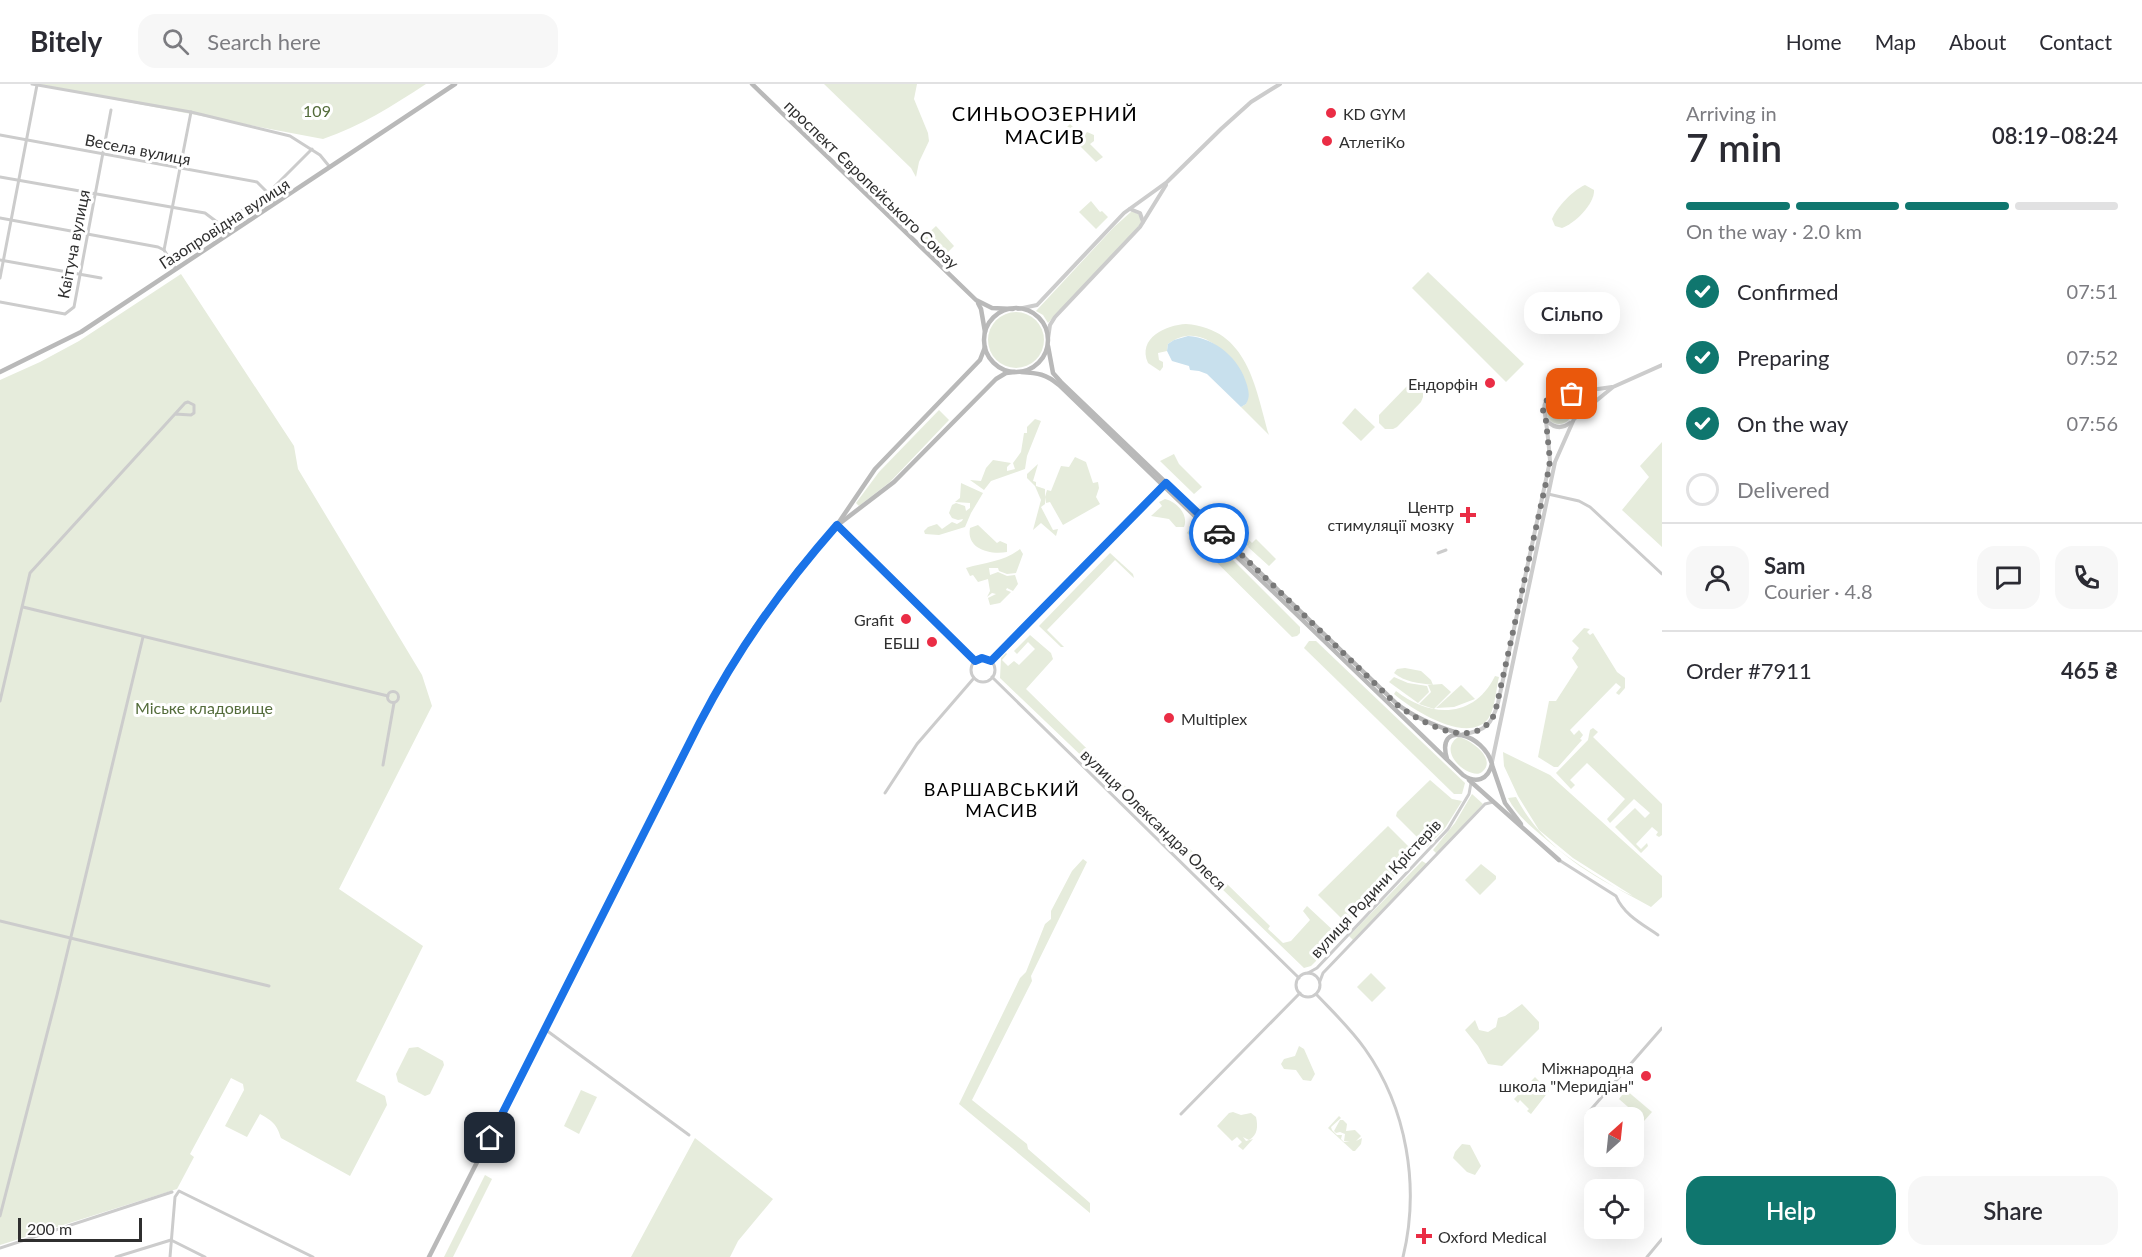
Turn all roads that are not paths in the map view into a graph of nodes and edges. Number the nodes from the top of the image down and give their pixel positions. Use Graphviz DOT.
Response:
graph roads {
  1 [pos="35,84"];
  2 [pos="455,84"];
  3 [pos="752,84"];
  4 [pos="1280,84"];
  5 [pos="111,110"];
  6 [pos="190,112"];
  7 [pos="0,135"];
  8 [pos="26,140"];
  9 [pos="312,149"];
  10 [pos="104,154"];
  11 [pos="330,168"];
  12 [pos="180,169"];
  13 [pos="0,177"];
  14 [pos="18,180"];
  15 [pos="1167,182"];
  16 [pos="269,192"];
  17 [pos="95,194"];
  18 [pos="275,203"];
  19 [pos="172,207"];
  20 [pos="1128,210"];
  21 [pos="0,218"];
  22 [pos="10,220"];
  23 [pos="1143,223"];
  24 [pos="221,225"];
  25 [pos="87,234"];
  26 [pos="227,234"];
  27 [pos="164,250"];
  28 [pos="2,260"];
  29 [pos="176,269"];
  30 [pos="80,274"];
  31 [pos="0,278"];
  32 [pos="101,278"];
  33 [pos="976,300"];
  34 [pos="0,302"];
  35 [pos="1015,309"];
  36 [pos="985,335"];
  37 [pos="1048,339"];
  38 [pos="1048,346"];
  39 [pos="985,347"];
  40 [pos="1662,365"];
  41 [pos="0,372"];
  42 [pos="1018,372"];
  43 [pos="1613,387"];
  44 [pos="1561,395"];
  45 [pos="175,414"];
  46 [pos="1546,421"];
  47 [pos="1572,421"];
  48 [pos="1165,484"];
  49 [pos="1548,494"];
  50 [pos="837,525"];
  51 [pos="1446,550"];
  52 [pos="1438,553"];
  53 [pos="1662,574"];
  54 [pos="22,607"];
  55 [pos="143,637"];
  56 [pos="975,661"];
  57 [pos="991,661"];
  58 [pos="992,677"];
  59 [pos="974,678"];
  60 [pos="1,693"];
  61 [pos="388,696"];
  62 [pos="0,701"];
  63 [pos="394,703"];
  64 [pos="1462,734"];
  65 [pos="1447,759"];
  66 [pos="1492,763"];
  67 [pos="383,765"];
  68 [pos="1463,775"];
  69 [pos="1471,783"];
  70 [pos="885,793"];
  71 [pos="1493,802"];
  72 [pos="1530,836"];
  73 [pos="1559,860"];
  74 [pos="0,921"];
  75 [pos="1658,935"];
  76 [pos="70,938"];
  77 [pos="1308,973"];
  78 [pos="1299,978"];
  79 [pos="1320,981"];
  80 [pos="268,986"];
  81 [pos="1300,993"];
  82 [pos="1316,994"];
  83 [pos="1662,1028"];
  84 [pos="546,1030"];
  85 [pos="1593,1107"];
  86 [pos="1181,1114"];
  87 [pos="689,1135"];
  88 [pos="172,1192"];
  89 [pos="0,1216"];
  90 [pos="1662,1239"];
  91 [pos="171,1240"];
  92 [pos="0,1248"];
  93 [pos="116,1257"];
  94 [pos="170,1257"];
  95 [pos="205,1257"];
  96 [pos="313,1257"];
  97 [pos="429,1257"];
  98 [pos="1403,1257"];
  99 [pos="1647,1257"];
  1 -- 6 [label="street"];
  1 -- 8 [label="street"];
  2 -- 11 [label="main road, Газопровідна вулиця"];
  3 -- 33 [label="main road, проспект Європейського Союзу"];
  4 -- 15 [label="street"];
  5 -- 10 [label="street, Квітуча вулиця"];
  6 -- 9 [label="street"];
  6 -- 12 [label="street"];
  7 -- 8 [label="street, Весела вулиця"];
  8 -- 10 [label="street, Весела вулиця"];
  8 -- 14 [label="street"];
  9 -- 11 [label="street"];
  9 -- 16 [label="street"];
  10 -- 12 [label="street, Весела вулиця"];
  10 -- 17 [label="street, Квітуча вулиця"];
  11 -- 18 [label="main road, Газопровідна вулиця"];
  12 -- 16 [label="street, Весела вулиця"];
  12 -- 19 [label="street"];
  13 -- 14 [label="street"];
  14 -- 17 [label="street"];
  14 -- 22 [label="street"];
  15 -- 20 [label="street"];
  15 -- 23 [label="street"];
  16 -- 18 [label="street"];
  16 -- 24 [label="street"];
  17 -- 19 [label="street"];
  17 -- 25 [label="street, Квітуча вулиця"];
  18 -- 26 [label="main road, Газопровідна вулиця"];
  19 -- 24 [label="street"];
  19 -- 27 [label="street"];
  20 -- 23 [label="street"];
  20 -- 35 [label="street"];
  21 -- 22 [label="street"];
  22 -- 25 [label="street"];
  22 -- 28 [label="street"];
  23 -- 37 [label="street"];
  24 -- 26 [label="street"];
  25 -- 27 [label="street"];
  25 -- 30 [label="street, Квітуча вулиця"];
  26 -- 29 [label="main road, Газопровідна вулиця"];
  27 -- 29 [label="street"];
  28 -- 30 [label="street"];
  28 -- 31 [label="street"];
  29 -- 41 [label="main road, Газопровідна вулиця"];
  30 -- 32 [label="street"];
  30 -- 34 [label="street, Квітуча вулиця"];
  33 -- 35 [label="main road, проспект Європейського Союзу"];
  33 -- 36 [label="main road"];
  35 -- 36 [label="main road"];
  35 -- 37 [label="main road"];
  36 -- 39 [label="main road"];
  37 -- 38 [label="main road"];
  38 -- 42 [label="main road"];
  38 -- 48 [label="main road"];
  39 -- 42 [label="main road"];
  39 -- 50 [label="main road"];
  40 -- 43 [label="street"];
  42 -- 48 [label="main road"];
  42 -- 50 [label="main road"];
  43 -- 44 [label="street"];
  43 -- 47 [label="street"];
  44 -- 46 [label="street"];
  44 -- 47 [label="street"];
  45 -- 45 [label="street"];
  45 -- 54 [label="street"];
  46 -- 47 [label="street"];
  46 -- 64 [label="street"];
  47 -- 49 [label="street"];
  48 -- 57 [label="street"];
  48 -- 64 [label="main road"];
  48 -- 65 [label="main road"];
  49 -- 53 [label="street"];
  49 -- 66 [label="street"];
  50 -- 56 [label="street"];
  50 -- 84 [label="main road"];
  51 -- 52 [label="street"];
  54 -- 55 [label="street"];
  54 -- 60 [label="street"];
  55 -- 61 [label="street"];
  55 -- 76 [label="street"];
  56 -- 57 [label="street"];
  56 -- 59 [label="street"];
  57 -- 58 [label="street"];
  58 -- 59 [label="street"];
  58 -- 78 [label="street, вулиця Олександра Олеся"];
  59 -- 70 [label="street"];
  60 -- 62 [label="street"];
  61 -- 63 [label="street"];
  61 -- 63 [label="street"];
  63 -- 67 [label="street"];
  64 -- 65 [label="main road"];
  64 -- 66 [label="main road"];
  65 -- 68 [label="main road"];
  66 -- 68 [label="main road"];
  66 -- 72 [label="main road"];
  68 -- 69 [label="main road"];
  69 -- 71 [label="main road"];
  69 -- 77 [label="street, вулиця Родини Крістерів"];
  71 -- 72 [label="main road"];
  71 -- 79 [label="street, вулиця Родини Крістерів"];
  72 -- 73 [label="main road"];
  73 -- 75 [label="street"];
  74 -- 76 [label="street"];
  76 -- 80 [label="street"];
  76 -- 89 [label="street"];
  77 -- 78 [label="street"];
  77 -- 79 [label="street"];
  78 -- 81 [label="street"];
  79 -- 82 [label="street"];
  81 -- 82 [label="street"];
  81 -- 86 [label="street"];
  82 -- 98 [label="street"];
  83 -- 85 [label="street"];
  84 -- 87 [label="street"];
  84 -- 97 [label="main road"];
  88 -- 92 [label="street"];
  90 -- 99 [label="street"];
  91 -- 93 [label="street"];
  91 -- 94 [label="street"];
  91 -- 95 [label="street"];
  91 -- 96 [label="street"];
}
